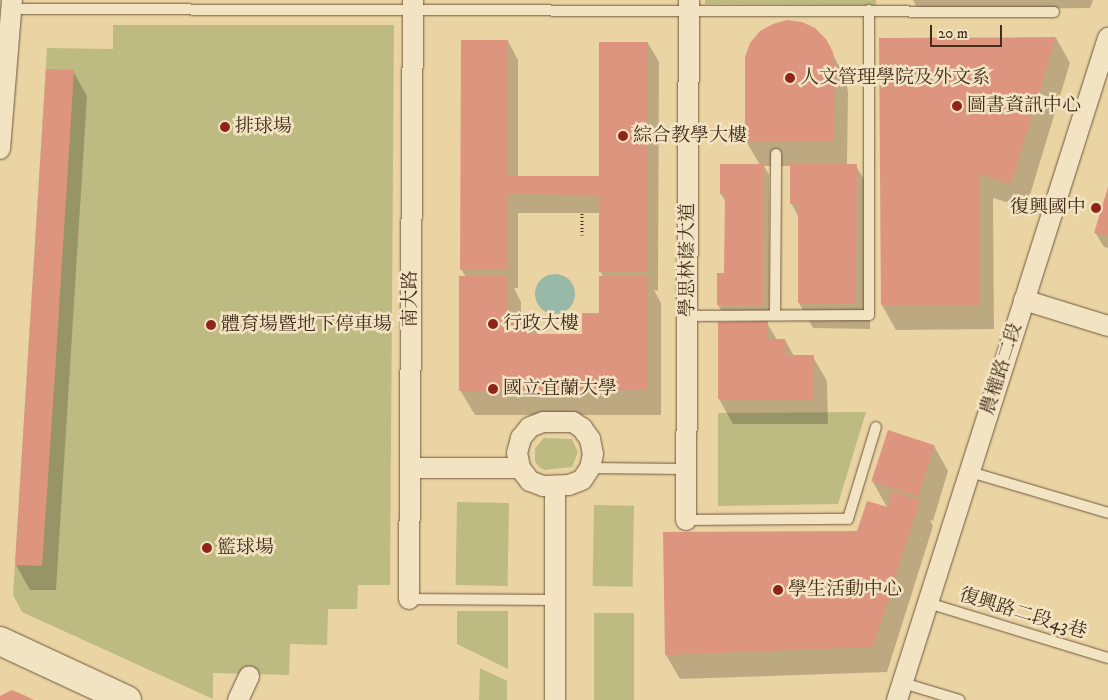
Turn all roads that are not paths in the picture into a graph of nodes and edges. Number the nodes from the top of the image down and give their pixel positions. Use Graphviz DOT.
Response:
graph roads {
  1 [pos="12,4"];
  2 [pos="413,4"];
  3 [pos="689,5"];
  4 [pos="869,10"];
  5 [pos="1054,12"];
  6 [pos="1108,38"];
  7 [pos="0,142"];
  8 [pos="776,154"];
  9 [pos="1024,300"];
  10 [pos="775,315"];
  11 [pos="687,316"];
  12 [pos="1108,326"];
  13 [pos="876,427"];
  14 [pos="410,468"];
  15 [pos="520,468"];
  16 [pos="590,468"];
  17 [pos="686,469"];
  18 [pos="970,472"];
  19 [pos="555,486"];
  20 [pos="1108,513"];
  21 [pos="686,520"];
  22 [pos="409,599"];
  23 [pos="555,600"];
  24 [pos="928,603"];
  25 [pos="0,642"];
  26 [pos="1108,658"];
  27 [pos="249,676"];
  28 [pos="900,692"];
  29 [pos="127,700"];
  30 [pos="238,700"];
  31 [pos="555,700"];
  32 [pos="959,700"];
  1 -- 2 [label="lane"];
  1 -- 7 [label="street"];
  2 -- 3 [label="lane"];
  2 -- 14 [label="street, 南大路"];
  3 -- 4 [label="lane"];
  3 -- 11 [label="street, 學思林蔭大道"];
  4 -- 5 [label="lane"];
  4 -- 10 [label="lane"];
  6 -- 9 [label="street, 農權路二段"];
  8 -- 10 [label="lane"];
  9 -- 12 [label="street"];
  9 -- 18 [label="street, 農權路二段"];
  10 -- 11 [label="lane"];
  11 -- 17 [label="street, 學思林蔭大道"];
  13 -- 21 [label="lane"];
  14 -- 15 [label="street"];
  14 -- 22 [label="street, 南大路"];
  15 -- 16 [label="street"];
  15 -- 19 [label="street"];
  16 -- 17 [label="lane"];
  16 -- 19 [label="street"];
  17 -- 21 [label="street, 學思林蔭大道"];
  18 -- 20 [label="lane"];
  18 -- 24 [label="street, 農權路二段"];
  19 -- 23 [label="street"];
  22 -- 23 [label="lane"];
  23 -- 31 [label="street"];
  24 -- 26 [label="lane, 復興路二段43巷"];
  24 -- 28 [label="street, 農權路二段"];
  25 -- 29 [label="street"];
  27 -- 30 [label="street"];
  28 -- 32 [label="lane"];
}
